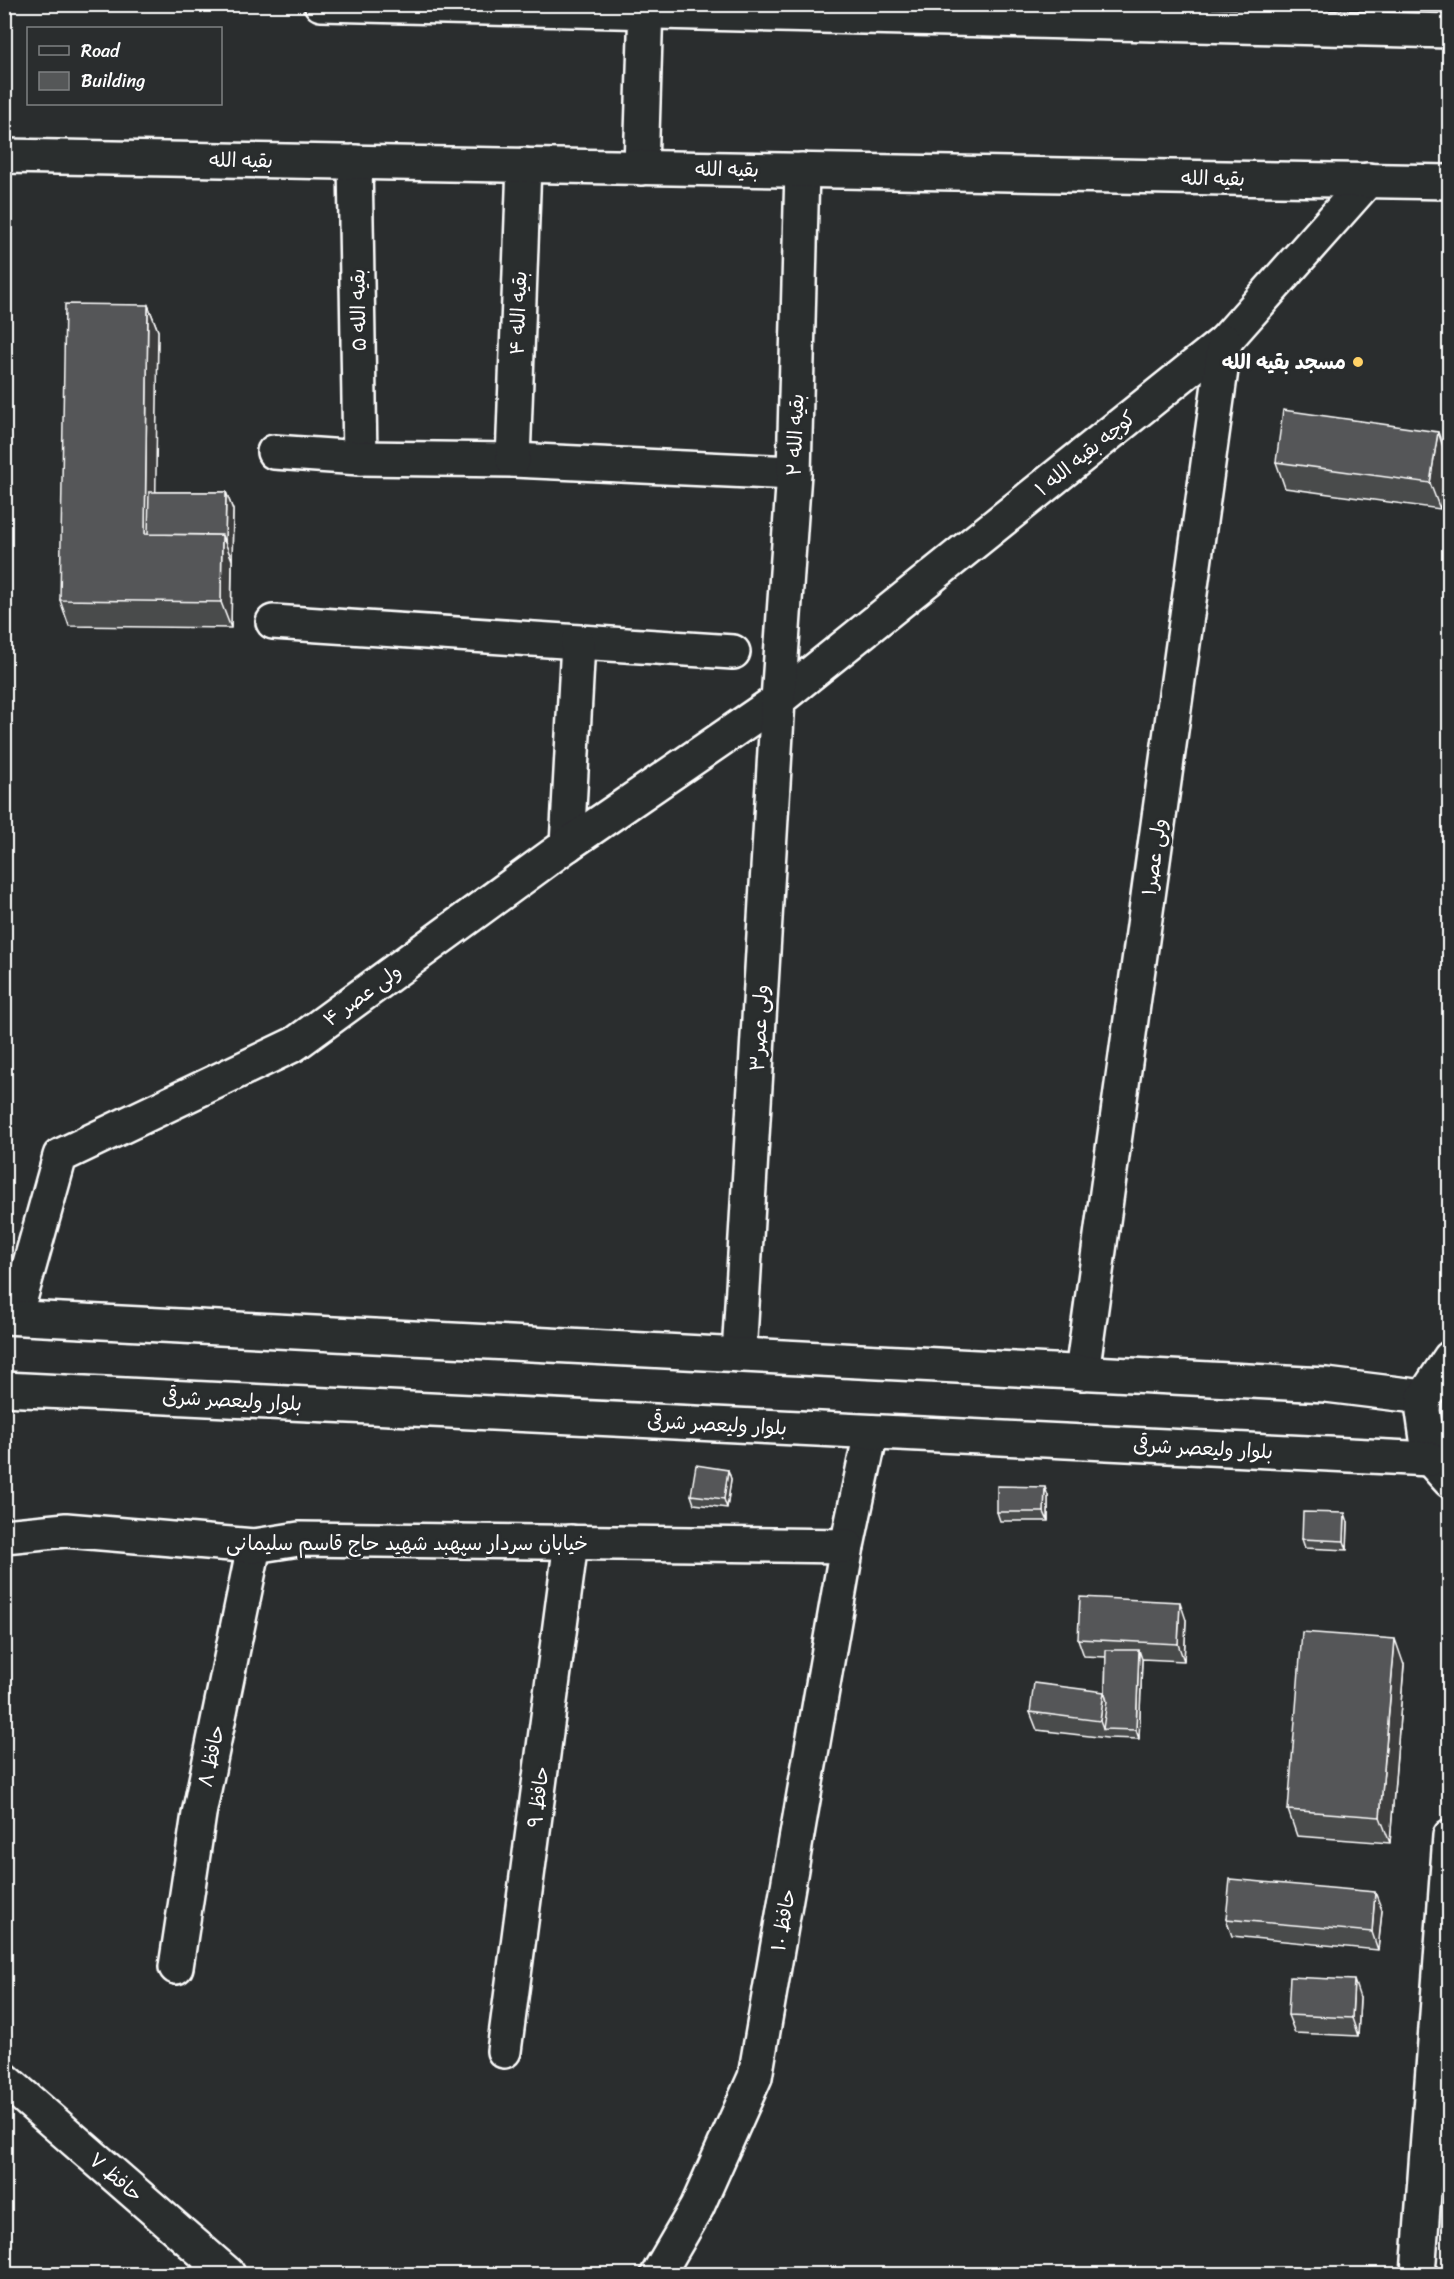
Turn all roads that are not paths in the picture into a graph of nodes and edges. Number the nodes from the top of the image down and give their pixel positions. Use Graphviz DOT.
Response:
graph roads {
  1 [pos="321,4"];
  2 [pos="646,8"];
  3 [pos="1449,31"];
  4 [pos="4,156"];
  5 [pos="355,162"];
  6 [pos="524,165"];
  7 [pos="641,168"];
  8 [pos="802,170"];
  9 [pos="1368,180"];
  10 [pos="1449,182"];
  11 [pos="1225,341"];
  12 [pos="274,452"];
  13 [pos="360,458"];
  14 [pos="513,460"];
  15 [pos="794,473"];
  16 [pos="273,622"];
  17 [pos="578,643"];
  18 [pos="733,652"];
  19 [pos="778,700"];
  20 [pos="567,845"];
  21 [pos="10,1317"];
  22 [pos="740,1355"];
  23 [pos="1449,1358"];
  24 [pos="1082,1372"];
  25 [pos="4,1389"];
  26 [pos="1424,1397"];
  27 [pos="871,1432"];
  28 [pos="1440,1470"];
  29 [pos="4,1536"];
  30 [pos="571,1542"];
  31 [pos="254,1546"];
  32 [pos="847,1546"];
  33 [pos="1449,1836"];
  34 [pos="176,1967"];
  35 [pos="504,2052"];
  36 [pos="4,2079"];
  37 [pos="228,2274"];
  38 [pos="658,2274"];
  39 [pos="1418,2274"];
  1 -- 2 [label="street"];
  2 -- 3 [label="street"];
  2 -- 7 [label="street"];
  4 -- 5 [label="street, بقیه الله"];
  5 -- 6 [label="street, بقیه الله"];
  5 -- 13 [label="street, بقیه الله ۵"];
  6 -- 7 [label="street, بقیه الله"];
  6 -- 14 [label="street, بقیه الله ۴"];
  7 -- 8 [label="street, بقیه الله"];
  8 -- 9 [label="street, بقیه الله"];
  8 -- 15 [label="street, بقیه الله ۲"];
  9 -- 10 [label="street, بقیه الله"];
  9 -- 11 [label="street, کوچه بقیه الله ۱"];
  11 -- 19 [label="street, کوچه بقیه الله ۱"];
  11 -- 24 [label="street, ولی عصر۱"];
  12 -- 13 [label="street"];
  13 -- 14 [label="street"];
  14 -- 15 [label="street"];
  15 -- 19 [label="street, بقیه الله ۲"];
  16 -- 17 [label="street"];
  17 -- 18 [label="street"];
  17 -- 20 [label="street"];
  19 -- 20 [label="street, ولی عصر ۴"];
  19 -- 22 [label="street, ولی عصر۳"];
  20 -- 21 [label="street, ولی عصر ۴"];
  21 -- 22 [label="street"];
  22 -- 24 [label="street"];
  23 -- 26 [label="street"];
  24 -- 26 [label="street"];
  25 -- 27 [label="street, بلوار ولیعصر شرقی"];
  26 -- 28 [label="street"];
  27 -- 28 [label="street, بلوار ولیعصر شرقی"];
  27 -- 32 [label="street, حافظ ۱۰"];
  29 -- 31 [label="street, خیابان سردار سپهبد شهید حاج قاسم سلیمانی"];
  30 -- 31 [label="street, خیابان سردار سپهبد شهید حاج قاسم سلیمانی"];
  30 -- 32 [label="street, خیابان سردار سپهبد شهید حاج قاسم سلیمانی"];
  30 -- 35 [label="street, حافظ ۹"];
  31 -- 34 [label="street, حافظ ۸"];
  32 -- 38 [label="street, حافظ ۱۰"];
  33 -- 39 [label="street"];
  36 -- 37 [label="street, حافظ ۷"];
}
